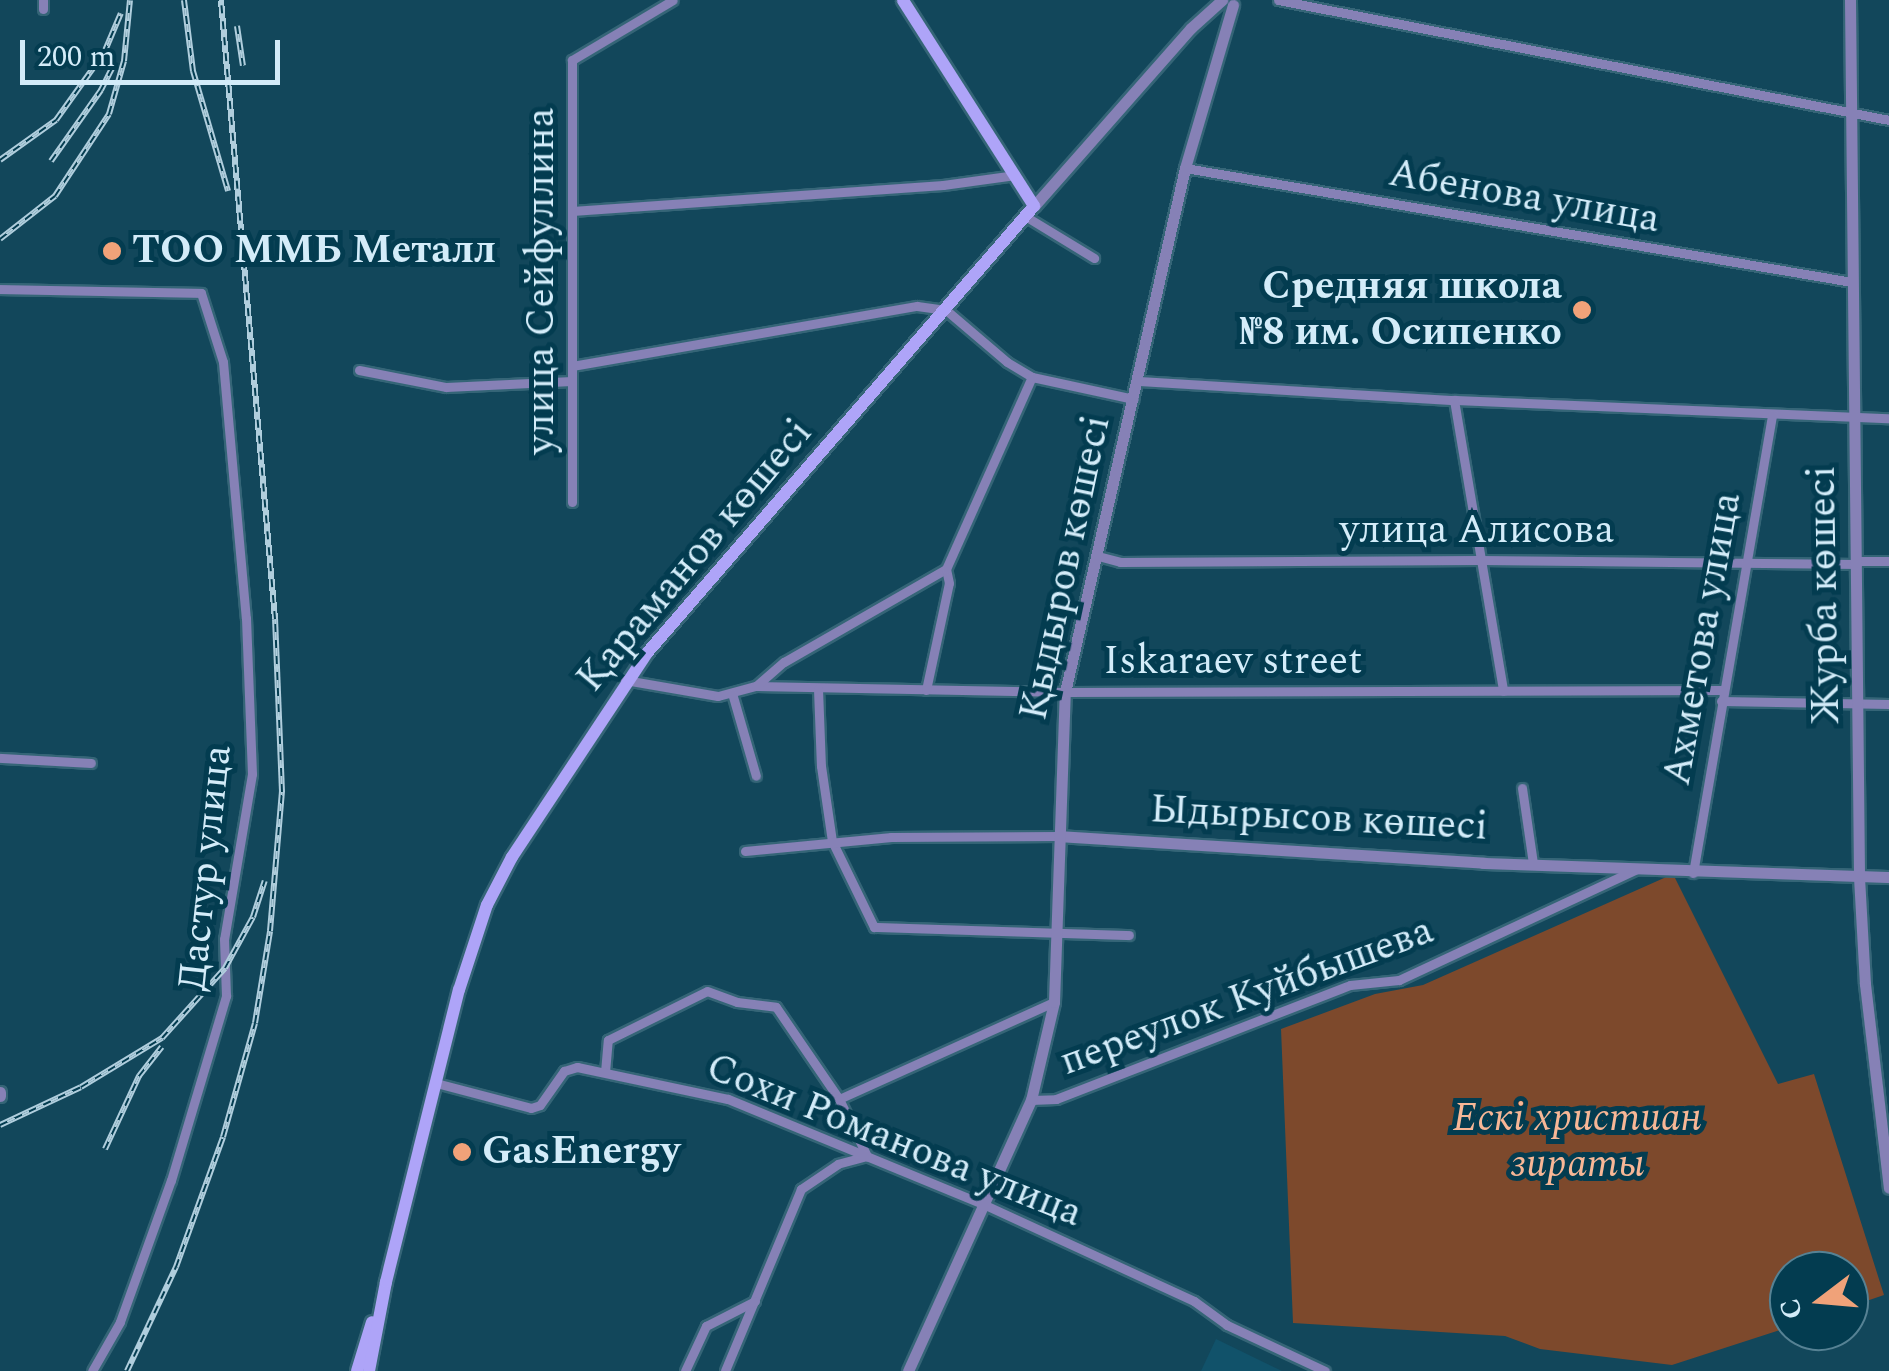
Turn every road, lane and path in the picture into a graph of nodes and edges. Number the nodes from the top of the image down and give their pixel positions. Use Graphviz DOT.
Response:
graph roads {
  1 [pos="673,0"];
  2 [pos="903,0"];
  3 [pos="1278,0"];
  4 [pos="1850,0"];
  5 [pos="1231,1"];
  6 [pos="1852,112"];
  7 [pos="1889,120"];
  8 [pos="1186,168"];
  9 [pos="1015,175"];
  10 [pos="572,211"];
  11 [pos="1029,211"];
  12 [pos="1094,258"];
  13 [pos="1852,282"];
  14 [pos="0,290"];
  15 [pos="946,310"];
  16 [pos="572,366"];
  17 [pos="359,370"];
  18 [pos="1032,377"];
  19 [pos="572,381"];
  20 [pos="1139,381"];
  21 [pos="1134,399"];
  22 [pos="1454,400"];
  23 [pos="1772,415"];
  24 [pos="1854,418"];
  25 [pos="1889,418"];
  26 [pos="572,502"];
  27 [pos="1098,556"];
  28 [pos="1480,560"];
  29 [pos="1889,561"];
  30 [pos="1746,562"];
  31 [pos="1858,563"];
  32 [pos="946,570"];
  33 [pos="626,680"];
  34 [pos="756,686"];
  35 [pos="818,690"];
  36 [pos="926,690"];
  37 [pos="1503,691"];
  38 [pos="1065,692"];
  39 [pos="732,693"];
  40 [pos="1722,695"];
  41 [pos="1860,703"];
  42 [pos="1889,704"];
  43 [pos="0,758"];
  44 [pos="91,763"];
  45 [pos="756,776"];
  46 [pos="1522,788"];
  47 [pos="1060,836"];
  48 [pos="832,840"];
  49 [pos="744,851"];
  50 [pos="1533,864"];
  51 [pos="1645,866"];
  52 [pos="1693,872"];
  53 [pos="1859,877"];
  54 [pos="1889,877"];
  55 [pos="1058,930"];
  56 [pos="1128,934"];
  57 [pos="1054,1002"];
  58 [pos="605,1072"];
  59 [pos="436,1084"];
  60 [pos="839,1099"];
  61 [pos="1031,1100"];
  62 [pos="867,1156"];
  63 [pos="1889,1188"];
  64 [pos="983,1204"];
  65 [pos="386,1282"];
  66 [pos="754,1301"];
  67 [pos="92,1371"];
  68 [pos="357,1371"];
  69 [pos="369,1371"];
  70 [pos="685,1371"];
  71 [pos="725,1371"];
  72 [pos="908,1371"];
  73 [pos="1325,1371"];
  1 -- 10 [label="street, улица Сейфуллина"];
  2 -- 9 [label="main road"];
  3 -- 6 [label="street"];
  4 -- 6 [label="street, Журба көшесі"];
  5 -- 8 [label="street, Қыдыров көшесі"];
  5 -- 11 [label="street, Қараманов көшесі"];
  6 -- 7 [label="street"];
  6 -- 13 [label="street, Журба көшесі"];
  8 -- 13 [label="street, Абенова улица"];
  8 -- 20 [label="street, Қыдыров көшесі"];
  9 -- 10 [label="street"];
  9 -- 11 [label="main road"];
  10 -- 16 [label="street, улица Сейфуллина"];
  11 -- 12 [label="street"];
  11 -- 15 [label="main road, Қараманов көшесі"];
  13 -- 24 [label="street, Журба көшесі"];
  14 -- 67 [label="street, Дастур улица"];
  15 -- 16 [label="street"];
  15 -- 18 [label="street"];
  15 -- 33 [label="main road, Қараманов көшесі"];
  16 -- 19 [label="street, улица Сейфуллина"];
  17 -- 19 [label="street"];
  18 -- 21 [label="street"];
  18 -- 32 [label="street"];
  19 -- 26 [label="street, улица Сейфуллина"];
  20 -- 21 [label="street, Қыдыров көшесі"];
  20 -- 22 [label="street"];
  21 -- 27 [label="street, Қыдыров көшесі"];
  22 -- 23 [label="street"];
  22 -- 28 [label="street"];
  23 -- 24 [label="street"];
  23 -- 30 [label="street, Ахметова улица"];
  24 -- 25 [label="street"];
  24 -- 31 [label="street, Журба көшесі"];
  27 -- 28 [label="street, улица Алисова"];
  27 -- 38 [label="street, Қыдыров көшесі"];
  28 -- 30 [label="street, улица Алисова"];
  28 -- 37 [label="street"];
  29 -- 31 [label="street, улица Алисова"];
  30 -- 31 [label="street, улица Алисова"];
  30 -- 40 [label="street, Ахметова улица"];
  31 -- 41 [label="street, Журба көшесі"];
  32 -- 34 [label="street"];
  32 -- 36 [label="street"];
  33 -- 39 [label="street, Iskaraev street"];
  33 -- 59 [label="main road, Қараманов көшесі"];
  34 -- 35 [label="street, Iskaraev street"];
  34 -- 39 [label="street, Iskaraev street"];
  35 -- 36 [label="street, Iskaraev street"];
  35 -- 48 [label="street"];
  36 -- 38 [label="street, Iskaraev street"];
  37 -- 38 [label="street, Iskaraev street"];
  37 -- 40 [label="street, Iskaraev street"];
  38 -- 47 [label="street, Қыдыров көшесі"];
  39 -- 45 [label="street"];
  40 -- 41 [label="street, Iskaraev street"];
  40 -- 52 [label="street, Ахметова улица"];
  41 -- 42 [label="street, Iskaraev street"];
  41 -- 53 [label="street, Журба көшесі"];
  43 -- 44 [label="street"];
  46 -- 50 [label="street"];
  47 -- 48 [label="street, Ыдырысов көшесі"];
  47 -- 50 [label="street, Ыдырысов көшесі"];
  47 -- 55 [label="street, Қыдыров көшесі"];
  48 -- 49 [label="street, Ыдырысов көшесі"];
  48 -- 55 [label="street"];
  50 -- 51 [label="street, Ыдырысов көшесі"];
  51 -- 52 [label="street, Ыдырысов көшесі"];
  51 -- 61 [label="street, переулок Куйбышева"];
  52 -- 53 [label="street, Ыдырысов көшесі"];
  53 -- 54 [label="street, Ыдырысов көшесі"];
  53 -- 63 [label="street, Журба көшесі"];
  55 -- 56 [label="street"];
  55 -- 57 [label="street, Қыдыров көшесі"];
  57 -- 60 [label="street"];
  57 -- 61 [label="street, Қыдыров көшесі"];
  58 -- 59 [label="street, Сохи Романова улица"];
  58 -- 60 [label="street"];
  58 -- 62 [label="street, Сохи Романова улица"];
  59 -- 65 [label="main road, Қараманов көшесі"];
  60 -- 62 [label="street"];
  61 -- 64 [label="street, Қыдыров көшесі"];
  62 -- 64 [label="street, Сохи Романова улица"];
  62 -- 66 [label="street"];
  64 -- 72 [label="street, Қыдыров көшесі"];
  64 -- 73 [label="street, Сохи Романова улица"];
  65 -- 68 [label="main road"];
  65 -- 69 [label="main road, Қараманов көшесі"];
  66 -- 70 [label="street"];
  66 -- 71 [label="street"];
}
